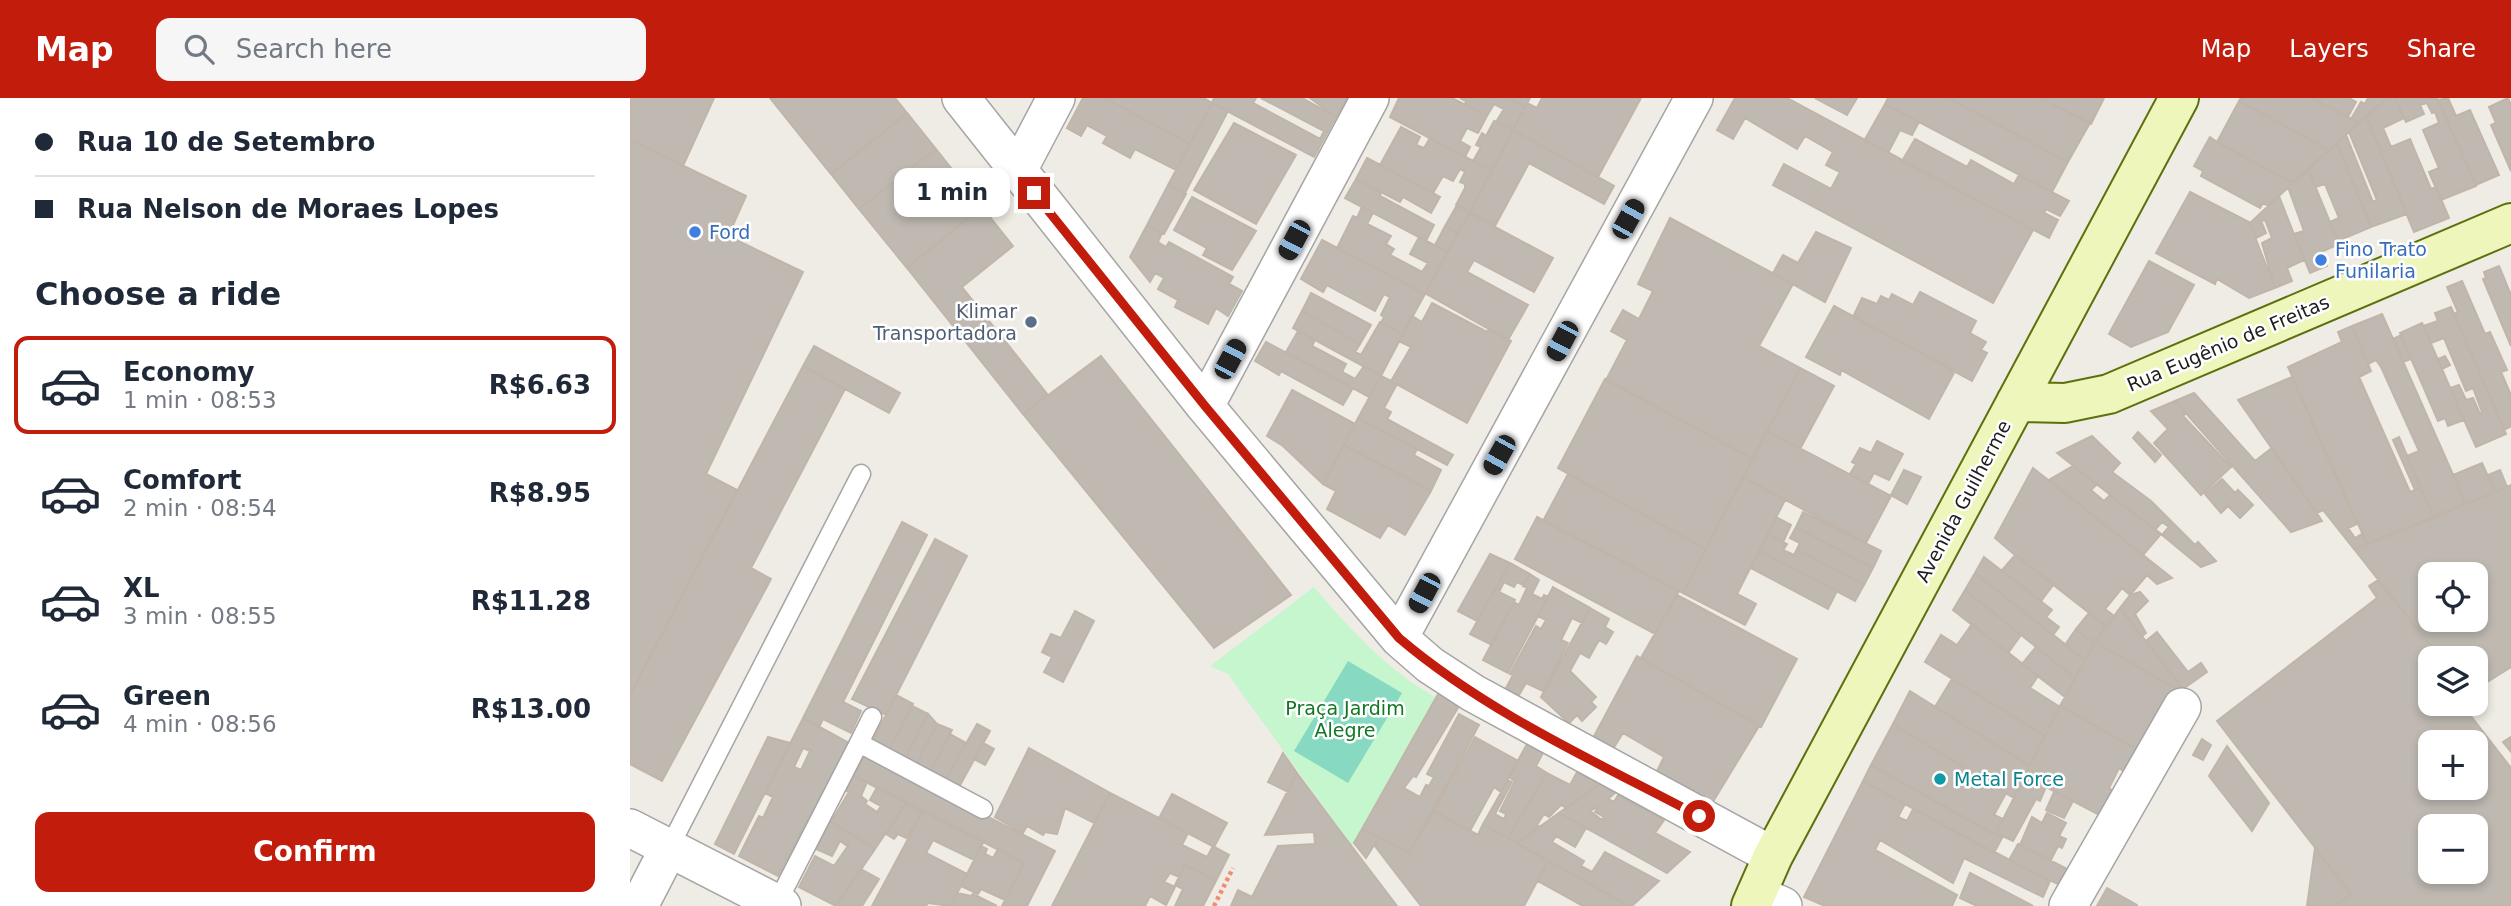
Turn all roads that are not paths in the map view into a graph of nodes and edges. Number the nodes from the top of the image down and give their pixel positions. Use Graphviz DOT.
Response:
graph roads {
  1 [pos="961,98"];
  2 [pos="1056,98"];
  3 [pos="1370,98"];
  4 [pos="1694,98"];
  5 [pos="2179,98"];
  6 [pos="1017,172"];
  7 [pos="2511,223"];
  8 [pos="2016,402"];
  9 [pos="1205,406"];
  10 [pos="860,474"];
  11 [pos="1399,638"];
  12 [pos="2182,707"];
  13 [pos="872,717"];
  14 [pos="859,743"];
  15 [pos="983,808"];
  16 [pos="630,828"];
  17 [pos="669,848"];
  18 [pos="1773,856"];
  19 [pos="1763,902"];
  20 [pos="779,905"];
  21 [pos="639,906"];
  22 [pos="2068,906"];
  1 -- 6 [label="street"];
  2 -- 6 [label="street"];
  3 -- 9 [label="street"];
  4 -- 11 [label="street"];
  5 -- 8 [label="street, Avenida Guilherme"];
  6 -- 9 [label="street"];
  7 -- 8 [label="street, Rua Eugênio de Freitas"];
  8 -- 18 [label="street, Avenida Guilherme"];
  9 -- 11 [label="street"];
  10 -- 17 [label="lane"];
  11 -- 18 [label="street"];
  12 -- 22 [label="street"];
  13 -- 14 [label="lane"];
  14 -- 15 [label="lane"];
  14 -- 20 [label="lane"];
  16 -- 17 [label="street"];
  17 -- 20 [label="street"];
  17 -- 21 [label="street"];
  18 -- 19 [label="street, Avenida Guilherme"];
}
